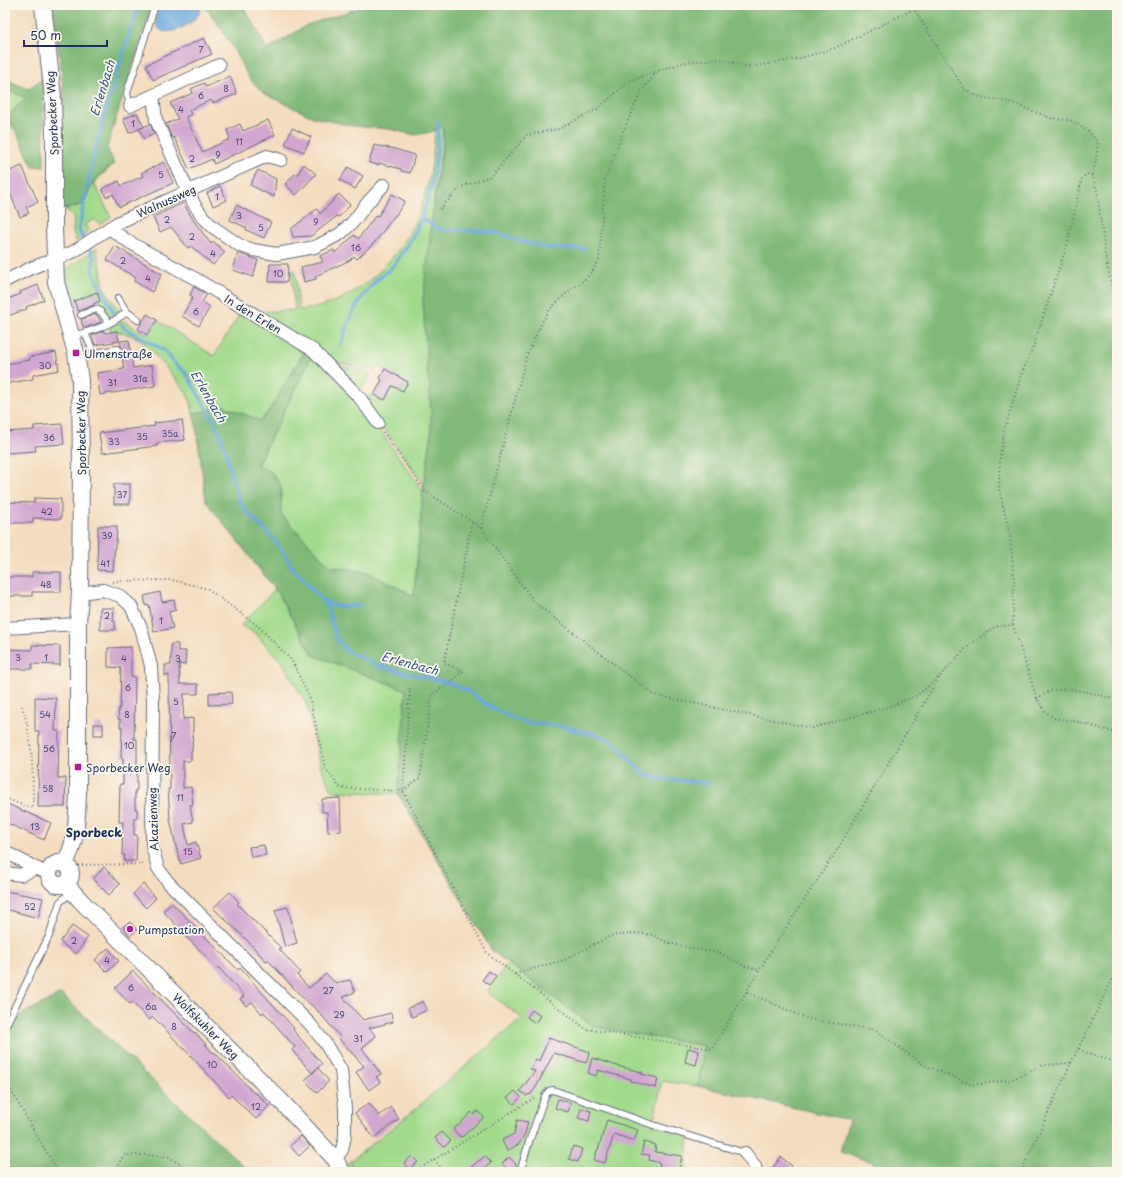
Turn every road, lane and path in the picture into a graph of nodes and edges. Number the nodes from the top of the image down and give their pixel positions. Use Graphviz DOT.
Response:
graph roads {
  1 [pos="44,5"];
  2 [pos="155,5"];
  3 [pos="219,65"];
  4 [pos="657,71"];
  5 [pos="153,96"];
  6 [pos="130,106"];
  7 [pos="281,160"];
  8 [pos="1092,175"];
  9 [pos="384,185"];
  10 [pos="188,191"];
  11 [pos="440,209"];
  12 [pos="109,228"];
  13 [pos="55,258"];
  14 [pos="5,280"];
  15 [pos="118,298"];
  16 [pos="1117,311"];
  17 [pos="127,312"];
  18 [pos="81,315"];
  19 [pos="138,320"];
  20 [pos="109,323"];
  21 [pos="78,334"];
  22 [pos="118,349"];
  23 [pos="378,423"];
  24 [pos="472,521"];
  25 [pos="481,528"];
  26 [pos="103,590"];
  27 [pos="80,594"];
  28 [pos="78,624"];
  29 [pos="1012,625"];
  30 [pos="5,628"];
  31 [pos="940,676"];
  32 [pos="410,688"];
  33 [pos="1037,699"];
  34 [pos="1117,700"];
  35 [pos="22,706"];
  36 [pos="1117,733"];
  37 [pos="402,791"];
  38 [pos="5,798"];
  39 [pos="5,852"];
  40 [pos="156,863"];
  41 [pos="71,864"];
  42 [pos="42,870"];
  43 [pos="5,873"];
  44 [pos="69,888"];
  45 [pos="760,970"];
  46 [pos="1117,970"];
  47 [pos="516,974"];
  48 [pos="747,992"];
  49 [pos="5,1027"];
  50 [pos="1079,1049"];
  51 [pos="1117,1062"];
  52 [pos="1071,1063"];
  53 [pos="5,1080"];
  54 [pos="545,1096"];
  55 [pos="745,1153"];
  56 [pos="434,1160"];
  57 [pos="338,1166"];
  58 [pos="56,1169"];
  59 [pos="27,1172"];
  60 [pos="58,1172"];
  61 [pos="114,1172"];
  62 [pos="192,1172"];
  63 [pos="414,1172"];
  64 [pos="445,1172"];
  65 [pos="520,1172"];
  66 [pos="756,1172"];
  67 [pos="1021,1172"];
  1 -- 13 [label="street, Sporbecker Weg"];
  2 -- 6 [label="lane"];
  3 -- 5 [label="street"];
  4 -- 8 [label="path"];
  4 -- 11 [label="path"];
  4 -- 25 [label="path"];
  5 -- 6 [label="street"];
  5 -- 10 [label="street"];
  7 -- 10 [label="street, Walnussweg"];
  8 -- 16 [label="path"];
  8 -- 29 [label="path"];
  9 -- 10 [label="street"];
  10 -- 12 [label="street, Walnussweg"];
  12 -- 13 [label="street, Walnussweg"];
  12 -- 23 [label="street, In den Erlen"];
  13 -- 14 [label="street"];
  13 -- 21 [label="street, Sporbecker Weg"];
  15 -- 17 [label="lane"];
  17 -- 19 [label="lane"];
  17 -- 20 [label="lane"];
  18 -- 20 [label="lane"];
  20 -- 21 [label="lane"];
  21 -- 22 [label="lane"];
  21 -- 27 [label="street, Sporbecker Weg"];
  23 -- 24 [label="path"];
  24 -- 25 [label="path"];
  24 -- 37 [label="path"];
  25 -- 31 [label="path"];
  26 -- 27 [label="street"];
  26 -- 37 [label="path"];
  26 -- 40 [label="street, Akazienweg"];
  27 -- 28 [label="street, Sporbecker Weg"];
  28 -- 30 [label="street"];
  28 -- 41 [label="street, Sporbecker Weg"];
  29 -- 31 [label="path"];
  29 -- 33 [label="path"];
  31 -- 45 [label="path"];
  32 -- 37 [label="path"];
  33 -- 34 [label="path"];
  33 -- 36 [label="path"];
  35 -- 38 [label="path"];
  37 -- 47 [label="path"];
  39 -- 42 [label="street, Wolfskuhler Weg"];
  40 -- 41 [label="path"];
  40 -- 57 [label="street, Akazienweg"];
  41 -- 42 [label="street"];
  41 -- 44 [label="street"];
  42 -- 43 [label="street"];
  42 -- 44 [label="street, Wolfskuhler Weg"];
  44 -- 49 [label="lane"];
  44 -- 57 [label="street, Wolfskuhler Weg"];
  45 -- 47 [label="path"];
  45 -- 48 [label="path"];
  46 -- 50 [label="path"];
  47 -- 48 [label="path"];
  48 -- 52 [label="path"];
  50 -- 51 [label="path"];
  50 -- 52 [label="path"];
  52 -- 67 [label="path"];
  53 -- 58 [label="path"];
  54 -- 55 [label="lane"];
  54 -- 56 [label="path"];
  54 -- 65 [label="lane"];
  55 -- 66 [label="street"];
  56 -- 63 [label="path"];
  56 -- 64 [label="path"];
  58 -- 59 [label="path"];
  58 -- 60 [label="path"];
  61 -- 62 [label="path"];
}
